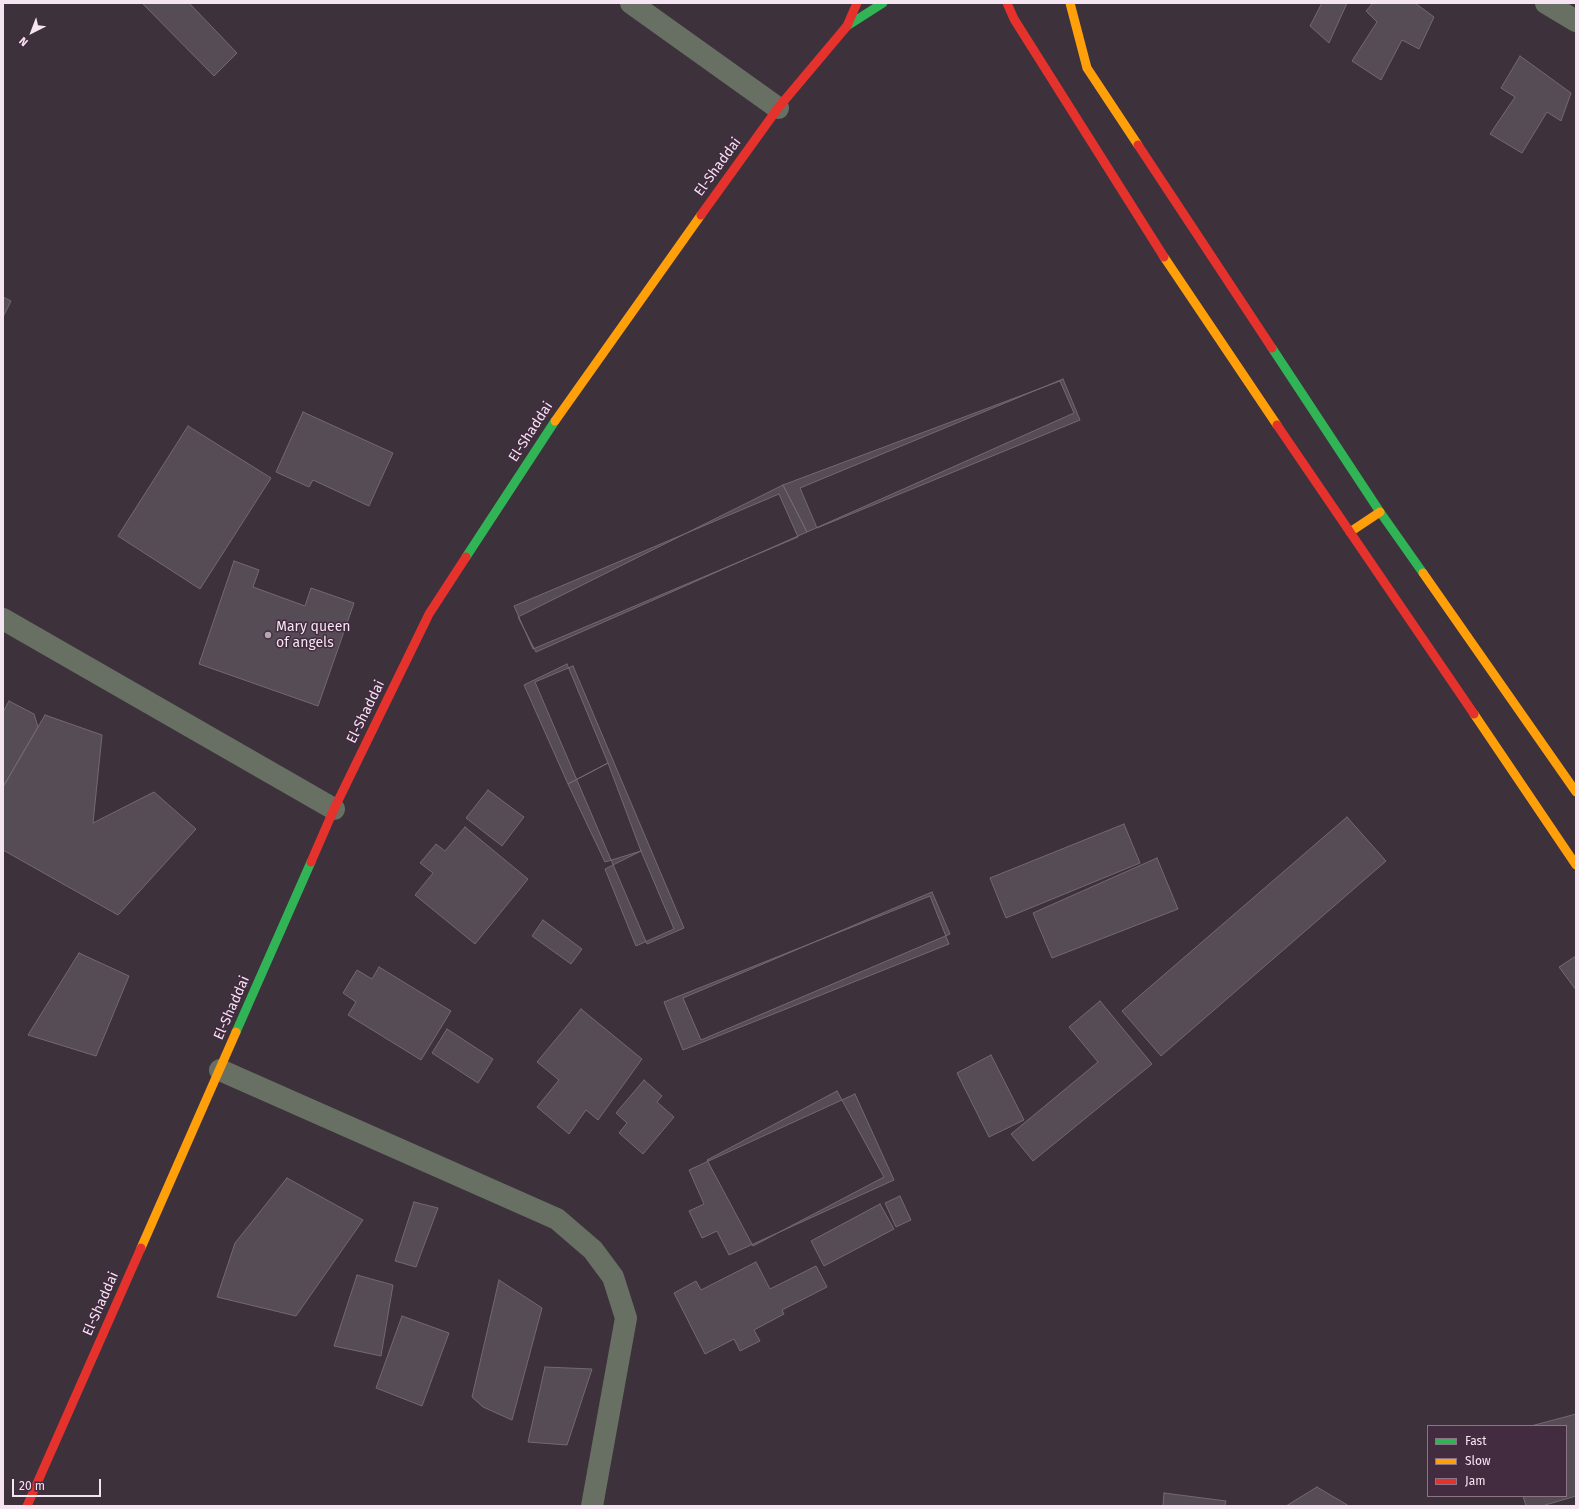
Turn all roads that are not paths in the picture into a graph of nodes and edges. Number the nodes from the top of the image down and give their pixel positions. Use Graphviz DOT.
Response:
graph roads {
  1 [pos="631,3"];
  2 [pos="857,3"];
  3 [pos="882,3"];
  4 [pos="1007,3"];
  5 [pos="1070,3"];
  6 [pos="1546,3"];
  7 [pos="1576,20"];
  8 [pos="847,26"];
  9 [pos="778,108"];
  10 [pos="1380,512"];
  11 [pos="1350,532"];
  12 [pos="3,619"];
  13 [pos="1576,792"];
  14 [pos="334,809"];
  15 [pos="1576,865"];
  16 [pos="220,1070"];
  17 [pos="27,1506"];
  18 [pos="592,1506"];
  1 -- 9 [label="street"];
  2 -- 8 [label="street, El-Shaddai"];
  3 -- 8 [label="street"];
  4 -- 11 [label="street"];
  5 -- 10 [label="street"];
  6 -- 7 [label="street"];
  8 -- 9 [label="street, El-Shaddai"];
  9 -- 14 [label="street, El-Shaddai"];
  10 -- 11 [label="street"];
  10 -- 13 [label="street"];
  11 -- 15 [label="street"];
  12 -- 14 [label="street"];
  14 -- 16 [label="street, El-Shaddai"];
  16 -- 17 [label="street, El-Shaddai"];
  16 -- 18 [label="street"];
}
